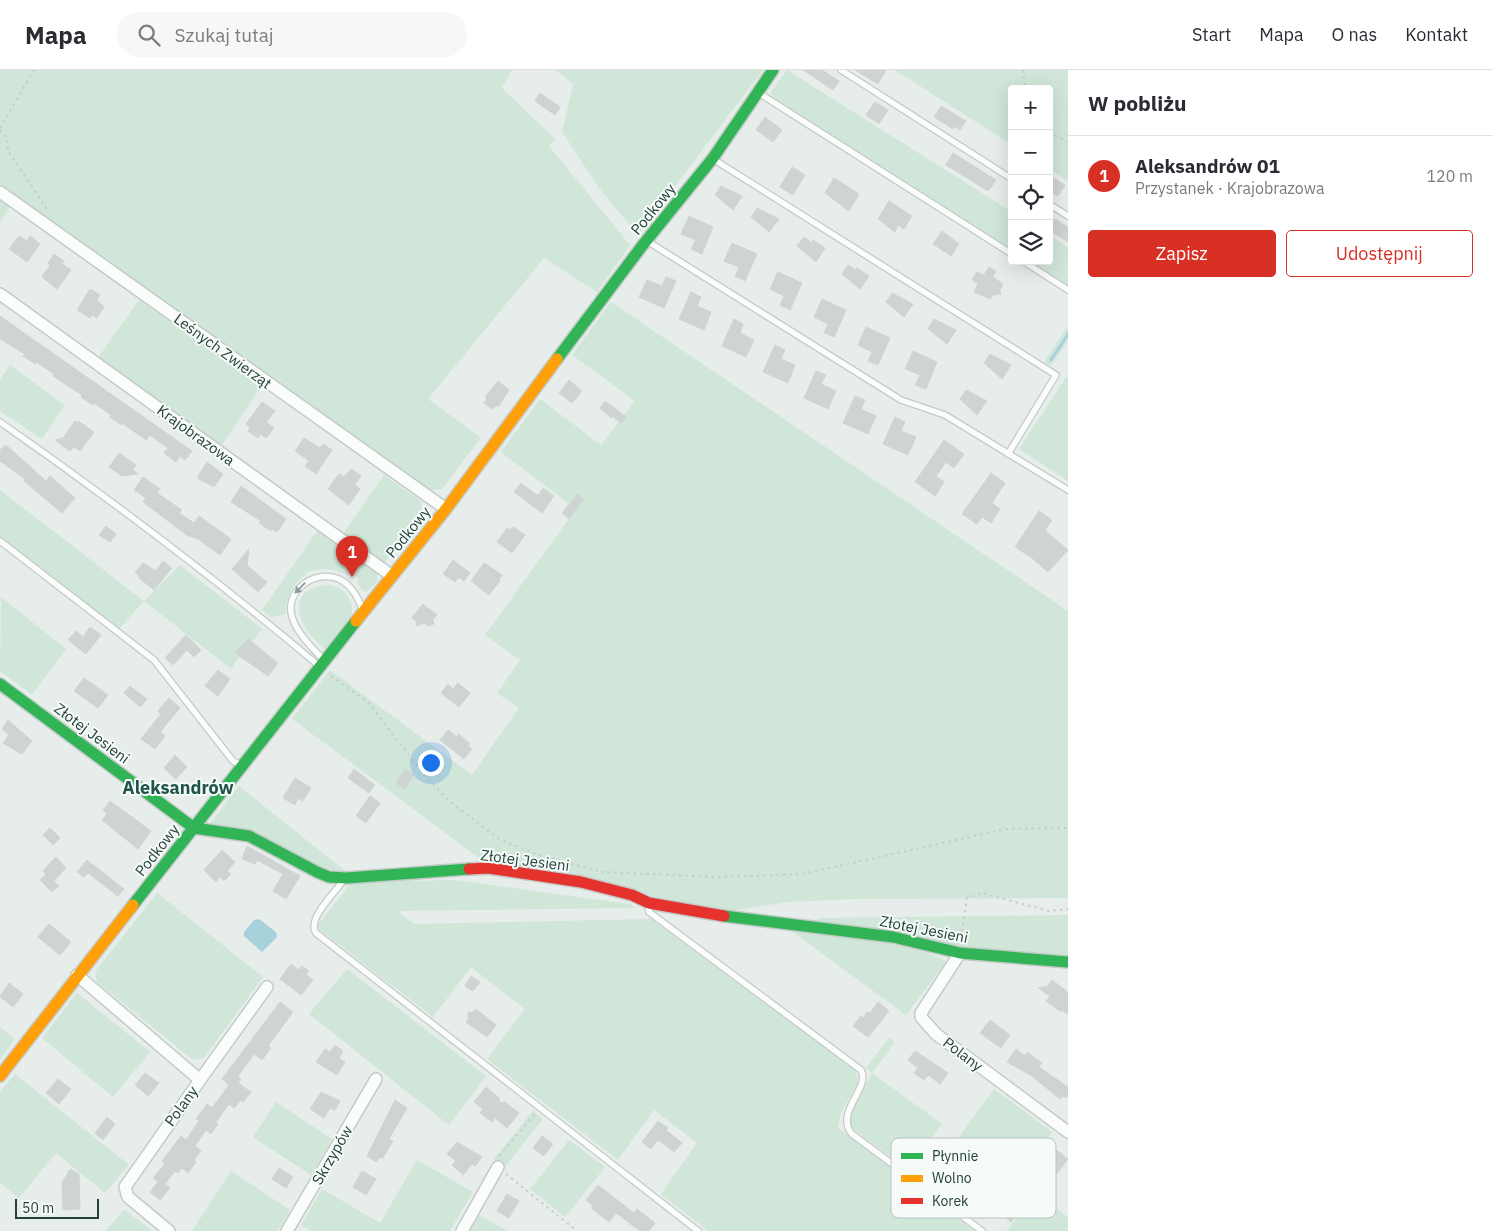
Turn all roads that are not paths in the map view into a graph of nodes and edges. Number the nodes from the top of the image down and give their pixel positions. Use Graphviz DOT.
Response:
graph roads {
  1 [pos="773,70"];
  2 [pos="842,70"];
  3 [pos="758,92"];
  4 [pos="712,158"];
  5 [pos="1008,177"];
  6 [pos="0,192"];
  7 [pos="1053,207"];
  8 [pos="1068,216"];
  9 [pos="646,241"];
  10 [pos="1008,251"];
  11 [pos="1029,265"];
  12 [pos="1068,290"];
  13 [pos="0,294"];
  14 [pos="0,422"];
  15 [pos="1008,454"];
  16 [pos="1068,490"];
  17 [pos="446,509"];
  18 [pos="0,540"];
  19 [pos="392,576"];
  20 [pos="364,612"];
  21 [pos="322,663"];
  22 [pos="0,684"];
  23 [pos="243,766"];
  24 [pos="194,828"];
  25 [pos="346,878"];
  26 [pos="648,903"];
  27 [pos="960,953"];
  28 [pos="1068,962"];
  29 [pos="77,975"];
  30 [pos="267,987"];
  31 [pos="0,1076"];
  32 [pos="376,1079"];
  33 [pos="200,1080"];
  34 [pos="1068,1132"];
  35 [pos="498,1163"];
  36 [pos="891,1163"];
  37 [pos="965,1218"];
  38 [pos="169,1231"];
  39 [pos="287,1231"];
  40 [pos="462,1231"];
  41 [pos="698,1231"];
  42 [pos="982,1231"];
  1 -- 3 [label="street, Podkowy"];
  2 -- 5 [label="lane"];
  3 -- 4 [label="street, Podkowy"];
  3 -- 10 [label="lane"];
  4 -- 9 [label="street, Podkowy"];
  4 -- 15 [label="lane"];
  6 -- 17 [label="street, Leśnych Zwierząt"];
  7 -- 8 [label="lane"];
  9 -- 15 [label="lane"];
  9 -- 17 [label="street, Podkowy"];
  11 -- 12 [label="lane"];
  13 -- 19 [label="street, Krajobrazowa"];
  14 -- 21 [label="lane"];
  15 -- 16 [label="lane"];
  17 -- 19 [label="street, Podkowy"];
  18 -- 23 [label="lane"];
  19 -- 20 [label="street, Podkowy"];
  20 -- 21 [label="street, Podkowy"];
  20 -- 21 [label="lane, one-way"];
  21 -- 23 [label="street, Podkowy"];
  22 -- 24 [label="street, Złotej Jesieni"];
  23 -- 24 [label="street, Podkowy"];
  24 -- 25 [label="street, Złotej Jesieni"];
  24 -- 29 [label="street, Podkowy"];
  25 -- 26 [label="street, Złotej Jesieni"];
  25 -- 41 [label="lane"];
  26 -- 27 [label="street, Złotej Jesieni"];
  26 -- 36 [label="lane"];
  27 -- 28 [label="street, Złotej Jesieni"];
  27 -- 34 [label="street, Polany"];
  29 -- 31 [label="street, Podkowy"];
  29 -- 33 [label="street, Polany"];
  30 -- 33 [label="street"];
  32 -- 39 [label="street, Skrzypów"];
  33 -- 38 [label="street, Polany"];
  35 -- 40 [label="street"];
  37 -- 42 [label="lane"];
}
